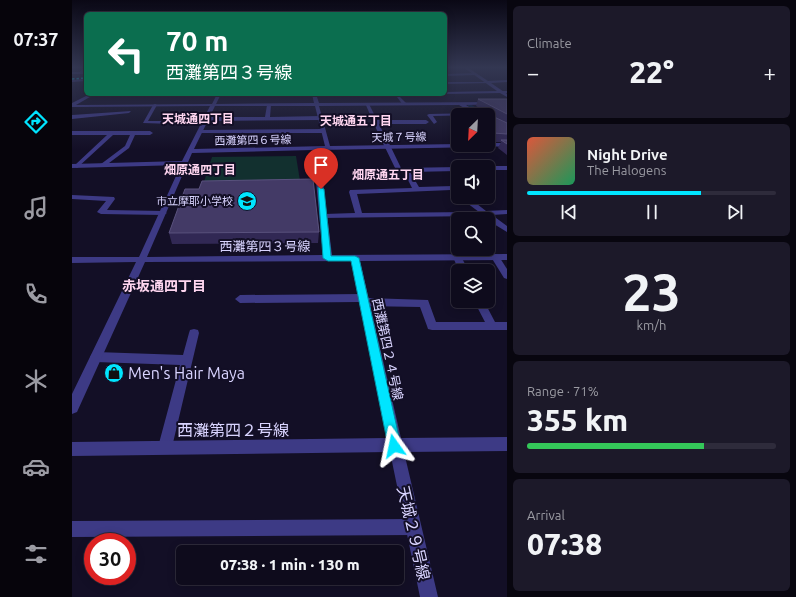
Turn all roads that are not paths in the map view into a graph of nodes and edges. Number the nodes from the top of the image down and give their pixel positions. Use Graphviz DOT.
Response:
graph roads {
  1 [pos="89,96"];
  2 [pos="218,96"];
  3 [pos="314,96"];
  4 [pos="398,96"];
  5 [pos="446,96"];
  6 [pos="507,103"];
  7 [pos="317,104"];
  8 [pos="367,104"];
  9 [pos="405,104"];
  10 [pos="461,104"];
  11 [pos="72,105"];
  12 [pos="155,105"];
  13 [pos="213,105"];
  14 [pos="269,105"];
  15 [pos="468,108"];
  16 [pos="129,112"];
  17 [pos="451,115"];
  18 [pos="72,117"];
  19 [pos="320,118"];
  20 [pos="267,119"];
  21 [pos="205,121"];
  22 [pos="144,122"];
  23 [pos="376,122"];
  24 [pos="430,122"];
  25 [pos="442,122"];
  26 [pos="323,131"];
  27 [pos="112,132"];
  28 [pos="200,132"];
  29 [pos="72,133"];
  30 [pos="134,134"];
  31 [pos="150,134"];
  32 [pos="507,144"];
  33 [pos="495,145"];
  34 [pos="451,146"];
  35 [pos="387,147"];
  36 [pos="316,148"];
  37 [pos="328,148"];
  38 [pos="190,151"];
  39 [pos="186,163"];
  40 [pos="103,165"];
  41 [pos="74,166"];
  42 [pos="495,168"];
  43 [pos="507,168"];
  44 [pos="451,169"];
  45 [pos="406,170"];
  46 [pos="451,188"];
  47 [pos="418,190"];
  48 [pos="72,197"];
  49 [pos="470,204"];
  50 [pos="477,212"];
  51 [pos="495,212"];
  52 [pos="507,212"];
  53 [pos="163,213"];
  54 [pos="451,213"];
  55 [pos="359,215"];
  56 [pos="324,216"];
  57 [pos="495,223"];
  58 [pos="507,230"];
  59 [pos="457,257"];
  60 [pos="495,257"];
  61 [pos="507,257"];
  62 [pos="328,258"];
  63 [pos="355,258"];
  64 [pos="142,259"];
  65 [pos="72,260"];
  66 [pos="460,264"];
  67 [pos="507,276"];
  68 [pos="240,299"];
  69 [pos="363,300"];
  70 [pos="483,308"];
  71 [pos="492,326"];
  72 [pos="507,326"];
  73 [pos="194,333"];
  74 [pos="96,357"];
  75 [pos="187,360"];
  76 [pos="72,408"];
  77 [pos="507,444"];
  78 [pos="394,446"];
  79 [pos="165,447"];
  80 [pos="72,449"];
  81 [pos="413,527"];
  82 [pos="72,529"];
  83 [pos="429,597"];
  1 -- 11 [label="street"];
  2 -- 13 [label="street"];
  3 -- 7 [label="street"];
  4 -- 9 [label="street"];
  5 -- 10 [label="street"];
  6 -- 10 [label="street"];
  7 -- 8 [label="street"];
  7 -- 14 [label="street"];
  7 -- 19 [label="street"];
  8 -- 9 [label="street"];
  8 -- 23 [label="street"];
  9 -- 10 [label="street"];
  10 -- 15 [label="street"];
  11 -- 12 [label="street"];
  12 -- 13 [label="street"];
  12 -- 22 [label="street"];
  13 -- 14 [label="street"];
  13 -- 21 [label="street"];
  14 -- 20 [label="street"];
  16 -- 18 [label="street"];
  17 -- 24 [label="street"];
  19 -- 20 [label="street"];
  19 -- 26 [label="street"];
  20 -- 21 [label="street"];
  21 -- 22 [label="street"];
  21 -- 28 [label="street"];
  22 -- 30 [label="street"];
  23 -- 24 [label="street"];
  23 -- 35 [label="street"];
  24 -- 25 [label="street"];
  26 -- 28 [label="street"];
  26 -- 37 [label="street"];
  27 -- 29 [label="street"];
  27 -- 30 [label="street"];
  27 -- 41 [label="street"];
  28 -- 38 [label="street"];
  30 -- 31 [label="street"];
  30 -- 40 [label="street"];
  32 -- 33 [label="street"];
  34 -- 35 [label="street, 天城７号線"];
  35 -- 37 [label="street, 天城７号線"];
  35 -- 45 [label="street"];
  36 -- 37 [label="street, 天城７号線"];
  36 -- 38 [label="street, 西灘第四６号線"];
  36 -- 56 [label="street"];
  38 -- 39 [label="street"];
  39 -- 40 [label="street"];
  39 -- 53 [label="street"];
  40 -- 41 [label="street"];
  42 -- 43 [label="street"];
  44 -- 45 [label="street"];
  45 -- 47 [label="street"];
  46 -- 47 [label="street"];
  47 -- 55 [label="street"];
  48 -- 53 [label="street"];
  49 -- 50 [label="street"];
  51 -- 52 [label="street"];
  53 -- 64 [label="street"];
  54 -- 55 [label="street"];
  55 -- 56 [label="street"];
  56 -- 62 [label="street"];
  57 -- 58 [label="street"];
  59 -- 60 [label="street, 西灘第四３号線"];
  59 -- 63 [label="street, 西灘第四３号線"];
  59 -- 66 [label="street"];
  60 -- 61 [label="street, 西灘第四３号線"];
  60 -- 67 [label="street"];
  62 -- 63 [label="street, 西灘第四３号線"];
  62 -- 64 [label="street, 西灘第四３号線"];
  63 -- 69 [label="street, 西灘第四２４号線"];
  64 -- 65 [label="street, 西灘第四３号線"];
  64 -- 74 [label="street"];
  68 -- 69 [label="street"];
  69 -- 71 [label="street"];
  69 -- 78 [label="street, 西灘第四２４号線"];
  70 -- 71 [label="street"];
  71 -- 72 [label="street"];
  73 -- 75 [label="street"];
  74 -- 75 [label="street"];
  74 -- 76 [label="street"];
  75 -- 79 [label="street"];
  77 -- 78 [label="street, 西灘第四２号線"];
  78 -- 79 [label="street, 西灘第四２号線"];
  78 -- 81 [label="street, 天城２９号線"];
  79 -- 80 [label="street, 西灘第四２号線"];
  81 -- 82 [label="street"];
  81 -- 83 [label="street, 天城２９号線"];
}
